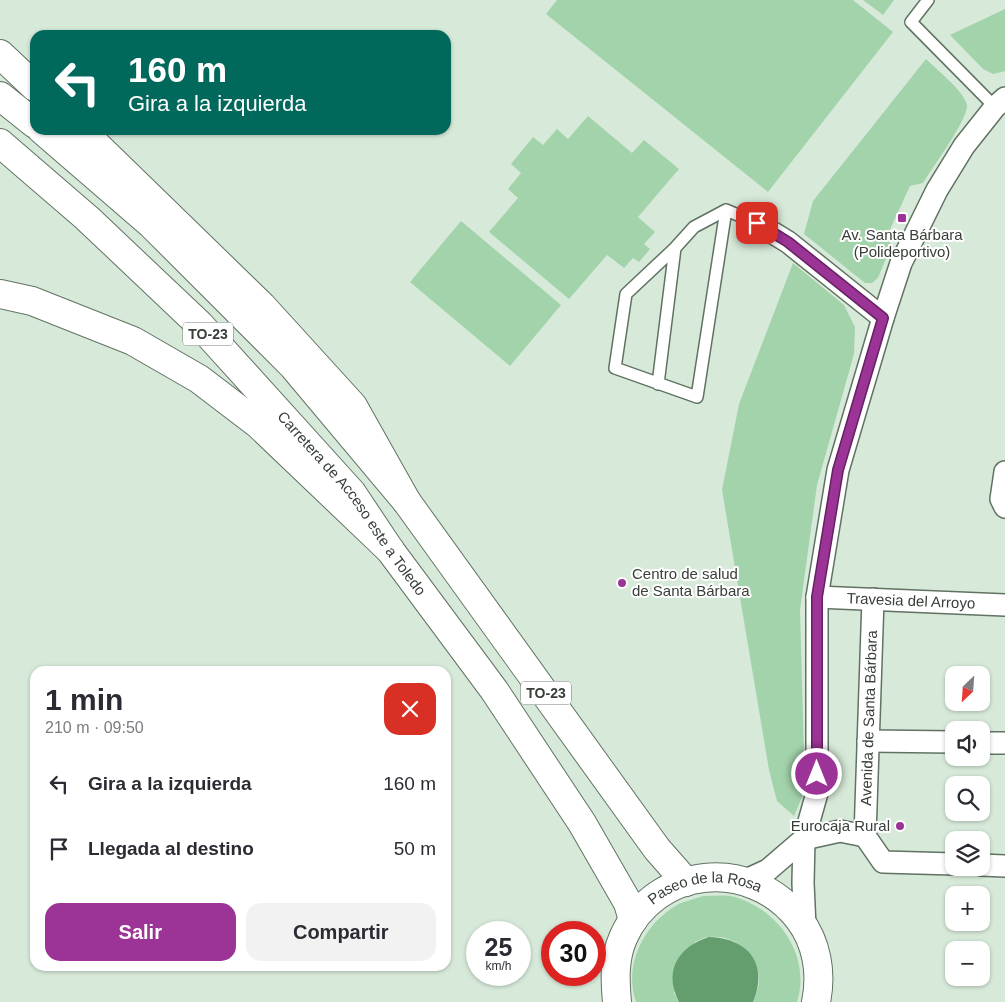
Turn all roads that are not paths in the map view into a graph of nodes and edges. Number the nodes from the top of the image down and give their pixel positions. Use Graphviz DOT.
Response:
graph roads {
  1 [pos="928,0"];
  2 [pos="0,54"];
  3 [pos="30,82"];
  4 [pos="0,96"];
  5 [pos="1000,102"];
  6 [pos="30,120"];
  7 [pos="48,135"];
  8 [pos="86,135"];
  9 [pos="0,143"];
  10 [pos="726,210"];
  11 [pos="757,223"];
  12 [pos="675,248"];
  13 [pos="0,294"];
  14 [pos="0,311"];
  15 [pos="883,318"];
  16 [pos="658,384"];
  17 [pos="258,424"];
  18 [pos="1005,472"];
  19 [pos="407,502"];
  20 [pos="1005,507"];
  21 [pos="390,550"];
  22 [pos="817,597"];
  23 [pos="873,599"];
  24 [pos="1005,605"];
  25 [pos="868,740"];
  26 [pos="945,742"];
  27 [pos="990,742"];
  28 [pos="1005,743"];
  29 [pos="865,836"];
  30 [pos="804,840"];
  31 [pos="945,864"];
  32 [pos="990,865"];
  33 [pos="1005,866"];
  34 [pos="744,881"];
  35 [pos="686,882"];
  36 [pos="633,920"];
  37 [pos="805,927"];
  38 [pos="820,993"];
  39 [pos="617,1002"];
  1 -- 5 [label="lane"];
  2 -- 3 [label="main road"];
  4 -- 6 [label="main road"];
  5 -- 15 [label="street"];
  7 -- 19 [label="main road, TO-23"];
  8 -- 19 [label="main road"];
  9 -- 21 [label="main road, Carretera de Acceso este a Toledo / TO-23"];
  10 -- 11 [label="lane"];
  10 -- 12 [label="lane"];
  10 -- 16 [label="lane"];
  11 -- 15 [label="street"];
  12 -- 16 [label="lane"];
  12 -- 16 [label="lane"];
  13 -- 17 [label="main road"];
  14 -- 17 [label="main road"];
  15 -- 22 [label="street"];
  17 -- 21 [label="main road"];
  18 -- 20 [label="street"];
  19 -- 35 [label="main road, TO-23"];
  21 -- 36 [label="main road, Carretera de Acceso este a Toledo / TO-23"];
  22 -- 23 [label="street, Travesia del Arroyo"];
  22 -- 30 [label="street"];
  23 -- 24 [label="street, Travesia del Arroyo"];
  23 -- 25 [label="street, Avenida de Santa Bárbara"];
  25 -- 26 [label="street"];
  25 -- 29 [label="street, Avenida de Santa Bárbara"];
  27 -- 28 [label="street"];
  29 -- 30 [label="street"];
  29 -- 31 [label="street"];
  30 -- 34 [label="street"];
  30 -- 37 [label="street"];
  32 -- 33 [label="street"];
  34 -- 35 [label="main road, Paseo de la Rosa"];
  34 -- 37 [label="main road, Paseo de la Rosa"];
  35 -- 36 [label="main road, Paseo de la Rosa"];
  36 -- 39 [label="main road, Paseo de la Rosa"];
  37 -- 38 [label="main road, Paseo de la Rosa"];
}
